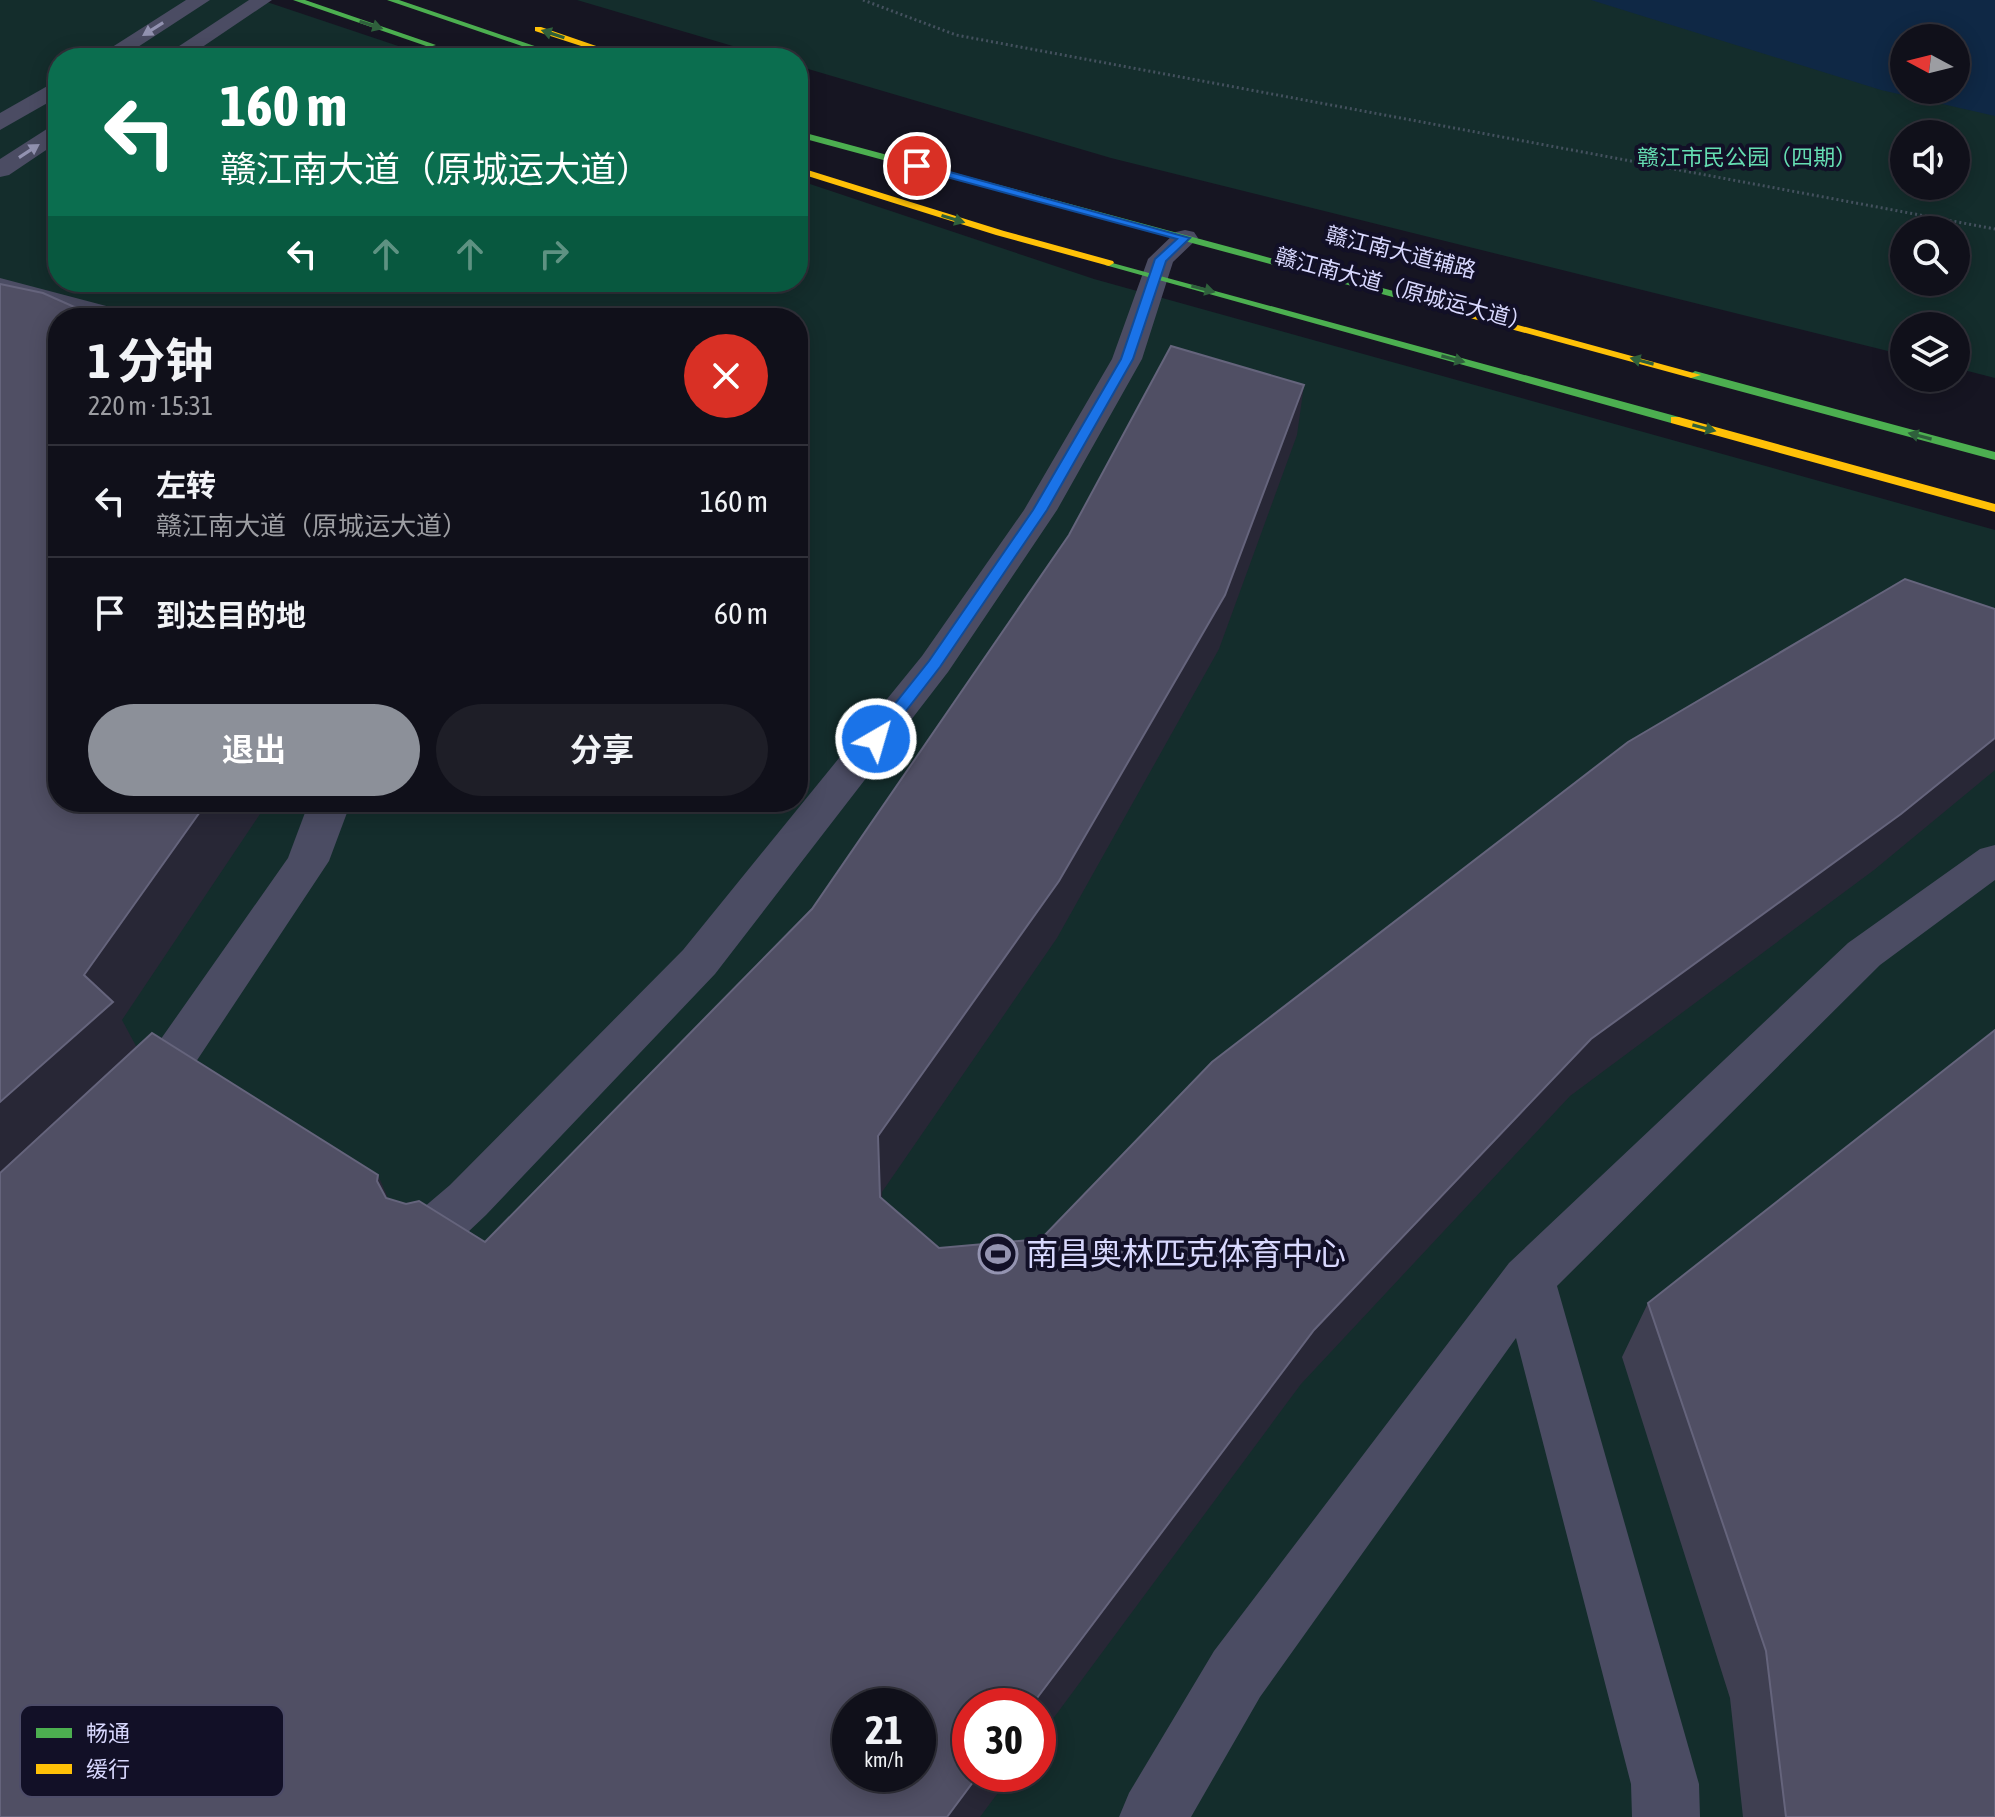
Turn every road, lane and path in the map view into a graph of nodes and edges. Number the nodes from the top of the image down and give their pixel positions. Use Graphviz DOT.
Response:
graph roads {
  1 [pos="200,0"];
  2 [pos="262,0"];
  3 [pos="297,0"];
  4 [pos="346,0"];
  5 [pos="391,0"];
  6 [pos="863,0"];
  7 [pos="524,24"];
  8 [pos="122,48"];
  9 [pos="188,48"];
  10 [pos="443,48"];
  11 [pos="490,48"];
  12 [pos="536,48"];
  13 [pos="597,48"];
  14 [pos="48,93"];
  15 [pos="0,123"];
  16 [pos="808,137"];
  17 [pos="48,139"];
  18 [pos="898,142"];
  19 [pos="808,151"];
  20 [pos="0,170"];
  21 [pos="808,173"];
  22 [pos="1995,229"];
  23 [pos="1170,255"];
  24 [pos="1417,281"];
  25 [pos="0,286"];
  26 [pos="82,308"];
  27 [pos="1781,418"];
  28 [pos="1995,456"];
  29 [pos="1995,508"];
  30 [pos="326,812"];
  31 [pos="1995,859"];
  32 [pos="115,1119"];
  33 [pos="429,1235"];
  34 [pos="1528,1279"];
  35 [pos="1153,1817"];
  36 [pos="1666,1817"];
  1 -- 8 [label="street, one-way"];
  2 -- 9 [label="street"];
  3 -- 10 [label="main road, one-way"];
  4 -- 11 [label="main road"];
  5 -- 12 [label="main road"];
  6 -- 22 [label="path"];
  13 -- 7 [label="main road, one-way"];
  14 -- 15 [label="street"];
  16 -- 23 [label="main road, 赣江南大道（原城运大道）"];
  20 -- 17 [label="street, one-way"];
  18 -- 24 [label="main road, 赣江南大道辅路"];
  19 -- 23 [label="main road, 赣江南大道（原城运大道）"];
  21 -- 23 [label="main road, one-way"];
  23 -- 27 [label="main road, 赣江南大道（原城运大道）"];
  28 -- 23 [label="main road, 赣江南大道（原城运大道）, one-way"];
  23 -- 29 [label="main road, one-way"];
  23 -- 33 [label="street"];
  25 -- 26 [label="street"];
  30 -- 32 [label="street"];
  31 -- 34 [label="street"];
  34 -- 35 [label="street"];
  34 -- 36 [label="street"];
}
